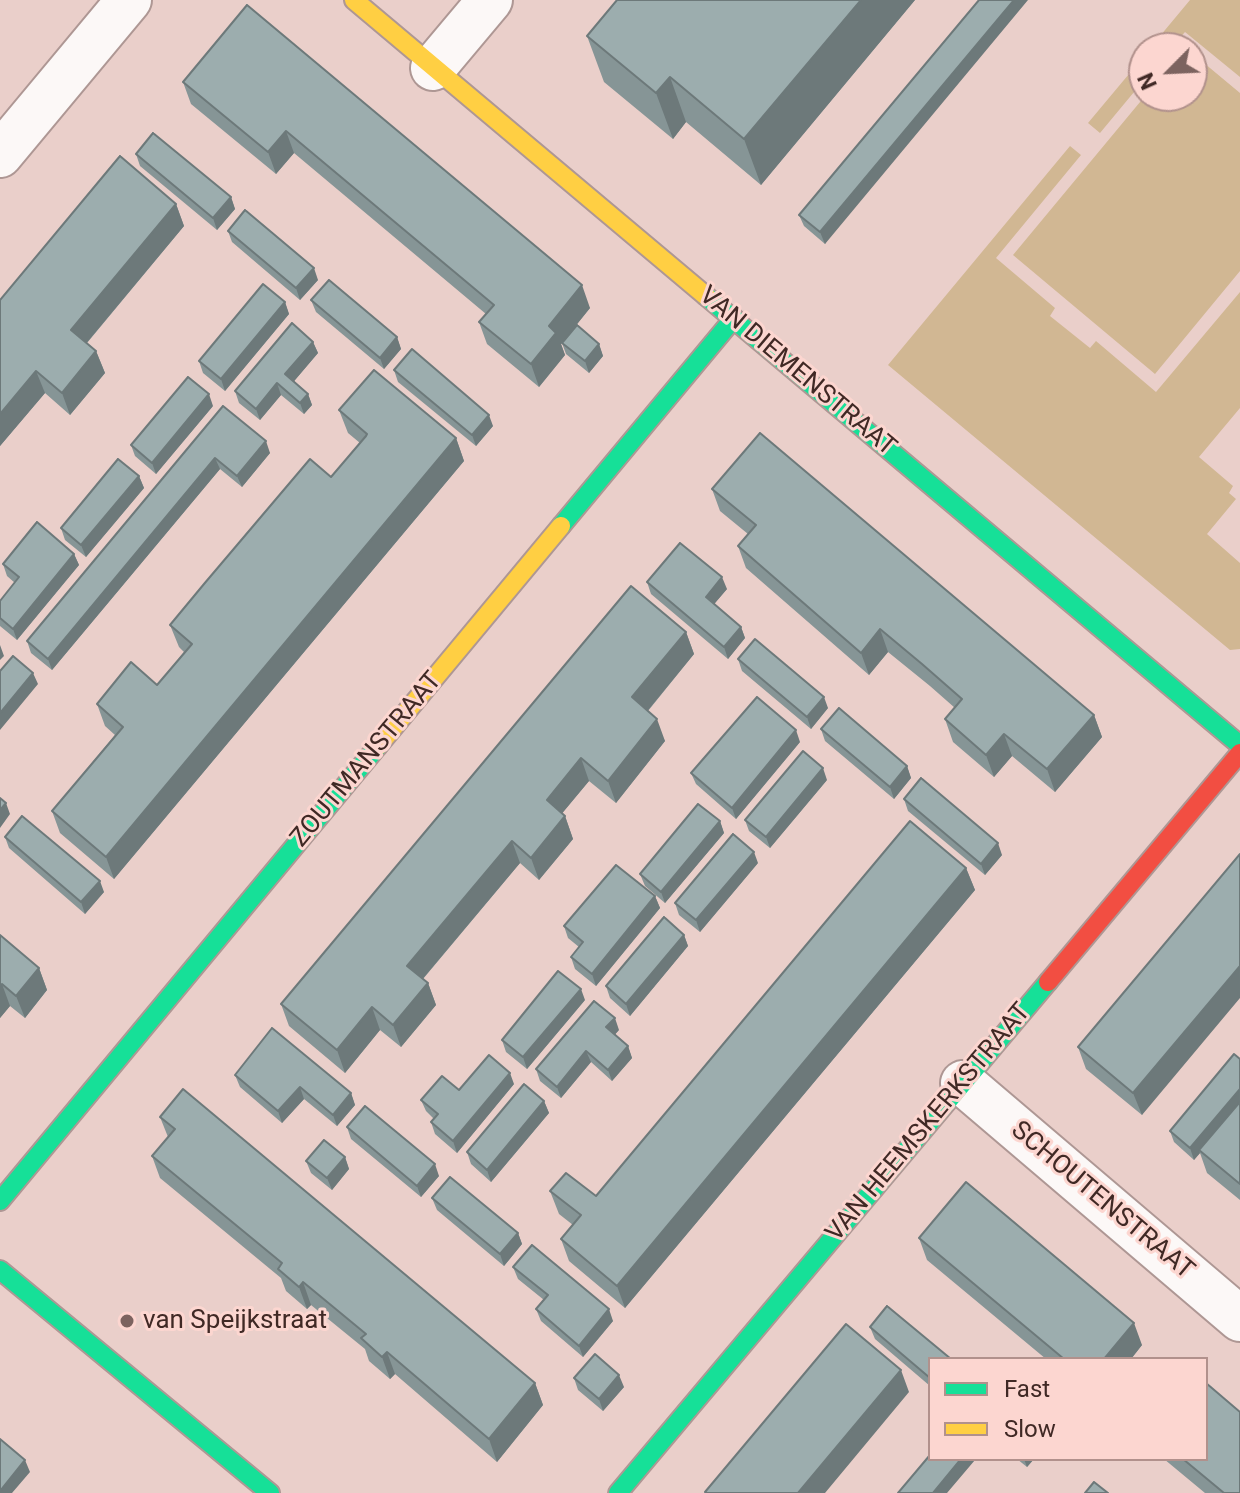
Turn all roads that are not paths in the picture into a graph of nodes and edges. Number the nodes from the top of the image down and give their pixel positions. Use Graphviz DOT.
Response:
graph roads {
  1 [pos="129,0"];
  2 [pos="354,0"];
  3 [pos="490,0"];
  4 [pos="433,68"];
  5 [pos="0,155"];
  6 [pos="734,318"];
  7 [pos="1240,745"];
  8 [pos="1240,753"];
  9 [pos="963,1083"];
  10 [pos="0,1201"];
  11 [pos="0,1270"];
  12 [pos="1240,1319"];
  13 [pos="270,1493"];
  14 [pos="618,1493"];
  1 -- 5 [label="street"];
  2 -- 4 [label="street, VAN DIEMENSTRAAT"];
  3 -- 4 [label="street"];
  4 -- 6 [label="street, VAN DIEMENSTRAAT"];
  6 -- 7 [label="street, VAN DIEMENSTRAAT"];
  6 -- 10 [label="street, ZOUTMANSTRAAT"];
  8 -- 9 [label="street, VAN HEEMSKERKSTRAAT"];
  9 -- 12 [label="street, SCHOUTENSTRAAT"];
  9 -- 14 [label="street, VAN HEEMSKERKSTRAAT"];
  11 -- 13 [label="street"];
}
